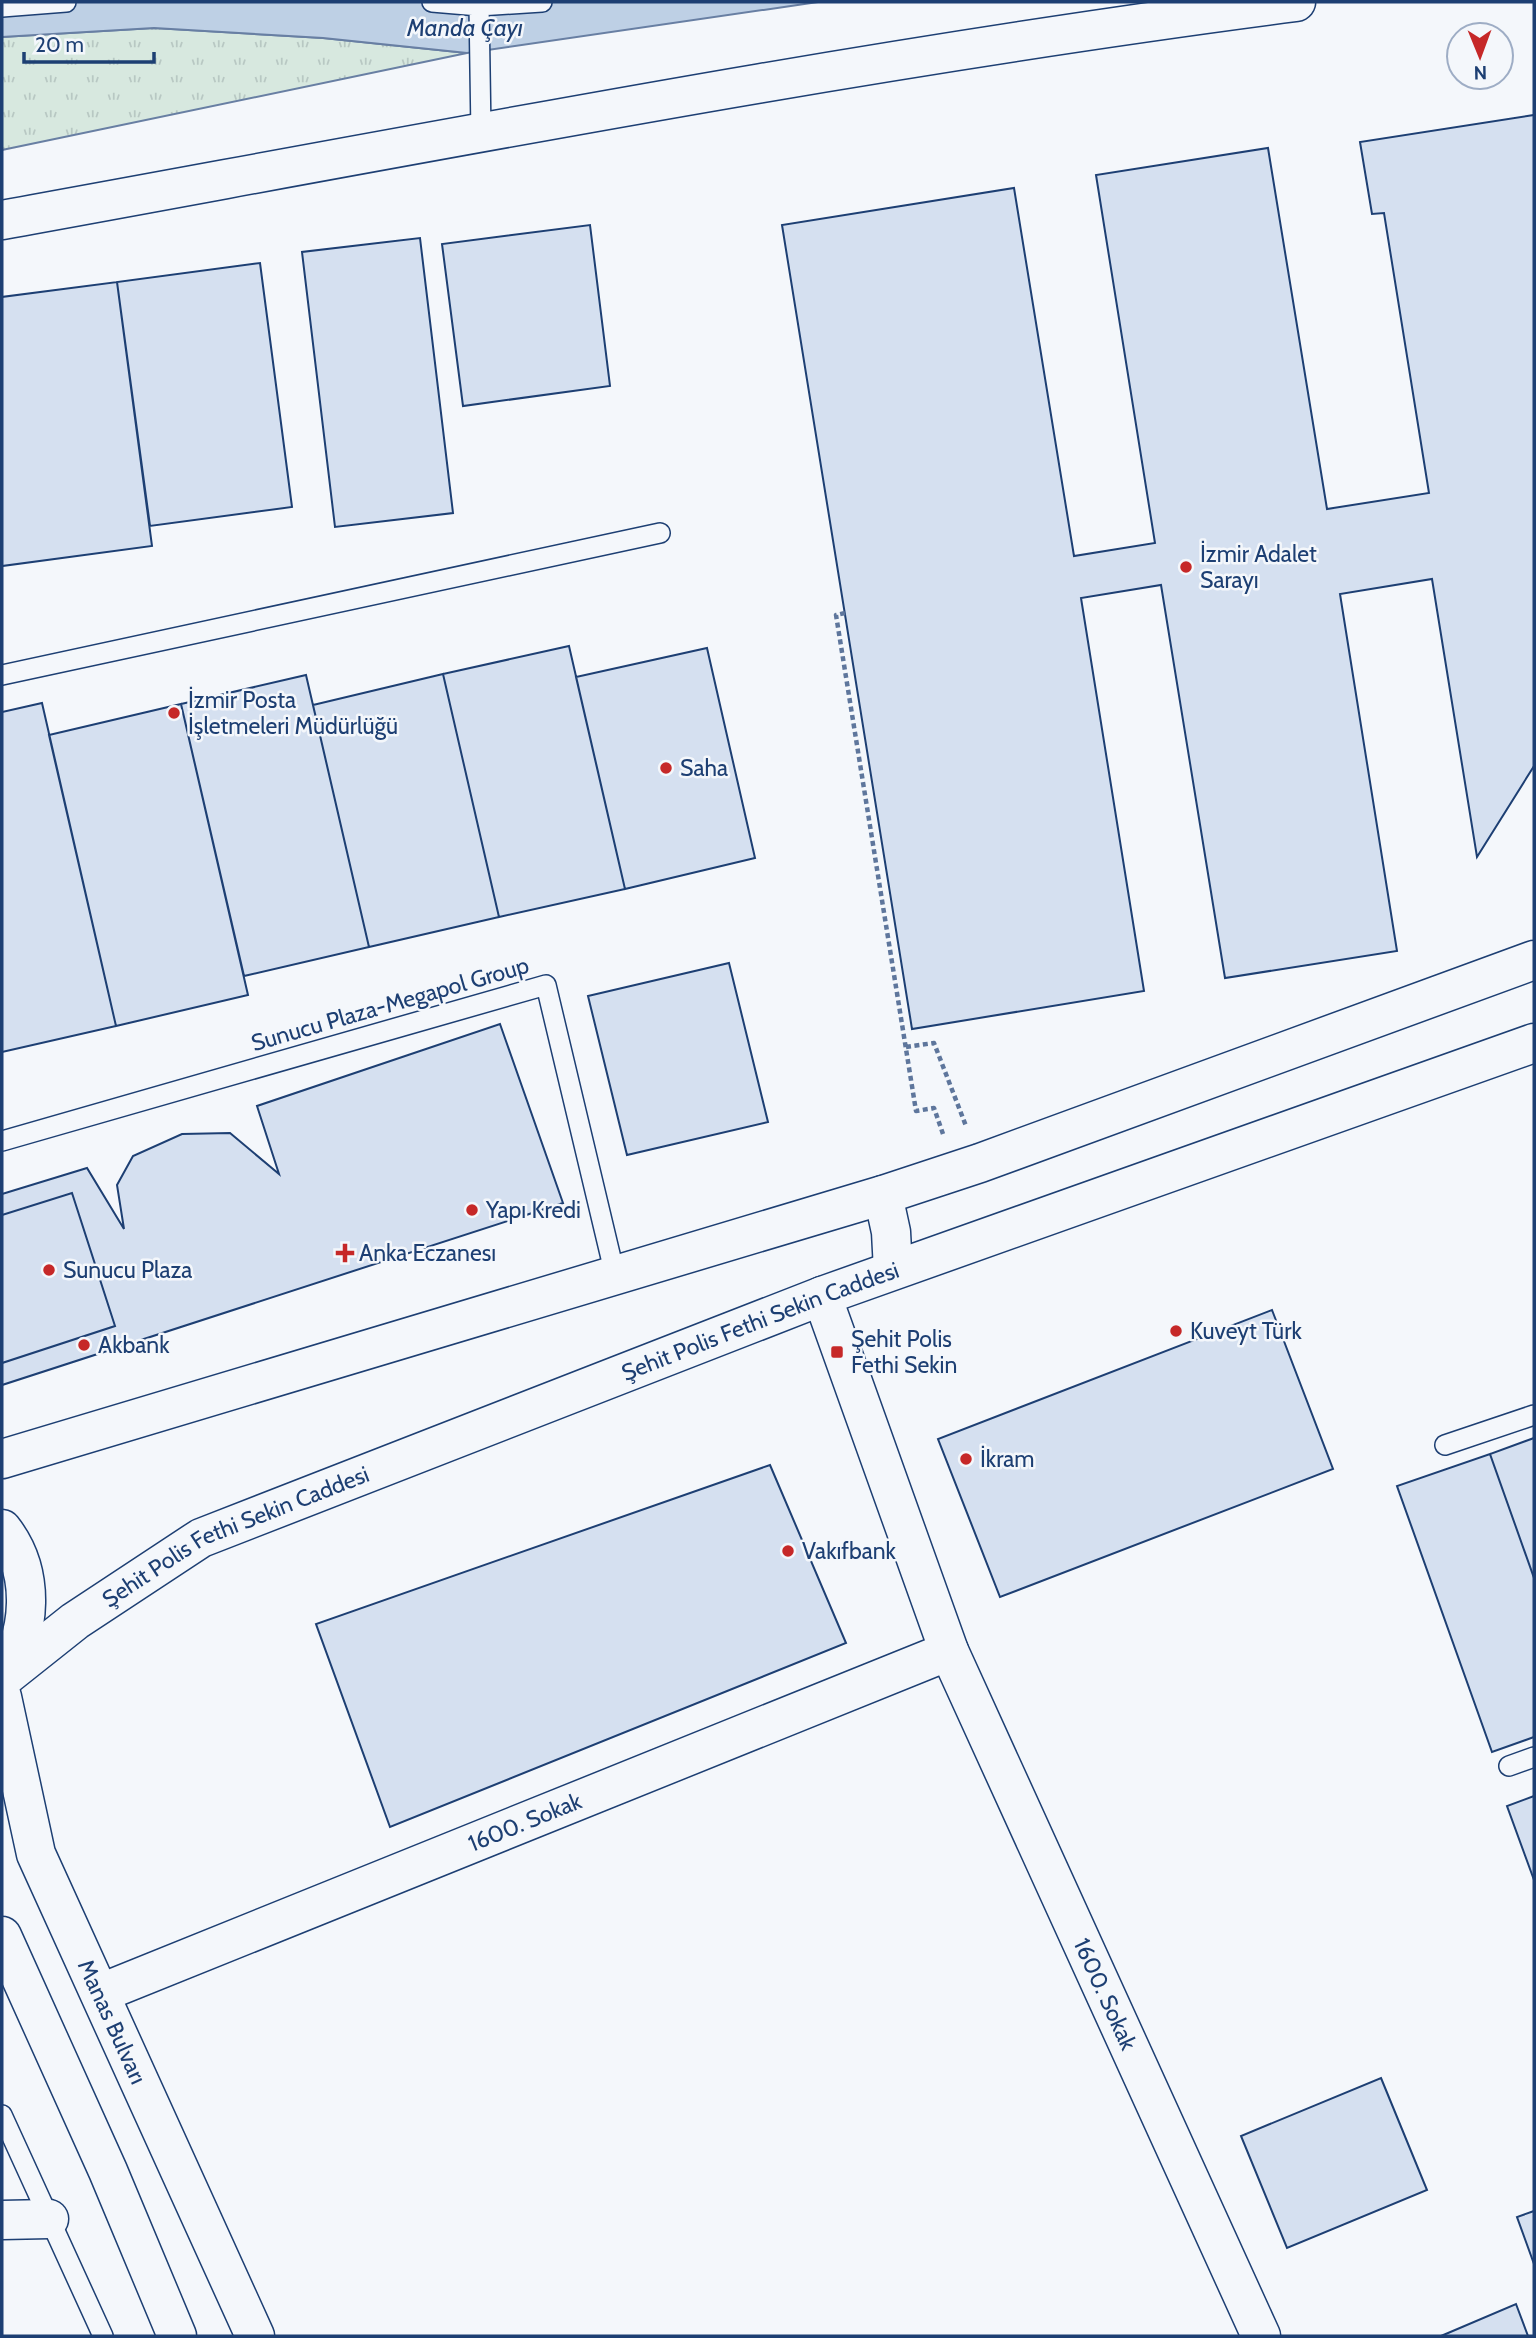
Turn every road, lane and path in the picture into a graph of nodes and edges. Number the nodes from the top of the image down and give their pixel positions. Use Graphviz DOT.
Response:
graph roads {
  1 [pos="66,2"];
  2 [pos="432,2"];
  3 [pos="542,2"];
  4 [pos="1296,2"];
  5 [pos="479,6"];
  6 [pos="2,7"];
  7 [pos="481,133"];
  8 [pos="2,220"];
  9 [pos="660,533"];
  10 [pos="845,613"];
  11 [pos="2,675"];
  12 [pos="1534,960"];
  13 [pos="1534,1043"];
  14 [pos="906,1047"];
  15 [pos="2,1141"];
  16 [pos="968,1167"];
  17 [pos="883,1195"];
  18 [pos="893,1270"];
  19 [pos="615,1275"];
  20 [pos="822,1296"];
  21 [pos="1534,1415"];
  22 [pos="1445,1445"];
  23 [pos="2,1459"];
  24 [pos="2,1530"];
  25 [pos="949,1651"];
  26 [pos="2,1678"];
  27 [pos="2,1697"];
  28 [pos="1534,1757"];
  29 [pos="1509,1766"];
  30 [pos="2,1936"];
  31 [pos="101,1993"];
  32 [pos="2,2115"];
  33 [pos="50,2218"];
  34 [pos="2,2220"];
  35 [pos="103,2336"];
  36 [pos="177,2336"];
  37 [pos="255,2336"];
  38 [pos="1261,2336"];
  1 -- 6 [label="lane"];
  2 -- 5 [label="lane"];
  3 -- 5 [label="lane"];
  4 -- 7 [label="main road"];
  5 -- 7 [label="lane"];
  7 -- 8 [label="main road"];
  9 -- 11 [label="lane"];
  10 -- 14 [label="path"];
  12 -- 16 [label="main road"];
  13 -- 18 [label="main road"];
  14 -- 16 [label="path"];
  14 -- 16 [label="path"];
  15 -- 19 [label="lane, Sunucu Plaza-Megapol Group"];
  16 -- 17 [label="main road"];
  17 -- 18 [label="main road, Şehit Polis Fethi Sekin Caddesi"];
  17 -- 19 [label="main road"];
  18 -- 20 [label="main road, Şehit Polis Fethi Sekin Caddesi"];
  19 -- 23 [label="main road"];
  20 -- 25 [label="main road, 1600. Sokak"];
  20 -- 26 [label="main road, Şehit Polis Fethi Sekin Caddesi"];
  21 -- 22 [label="lane"];
  24 -- 26 [label="main road"];
  25 -- 31 [label="main road, 1600. Sokak"];
  25 -- 38 [label="main road, 1600. Sokak"];
  27 -- 31 [label="main road, Manas Bulvarı"];
  28 -- 29 [label="lane"];
  30 -- 36 [label="main road"];
  31 -- 37 [label="main road, Manas Bulvarı"];
  32 -- 33 [label="lane"];
  33 -- 34 [label="main road"];
  33 -- 35 [label="lane"];
}
